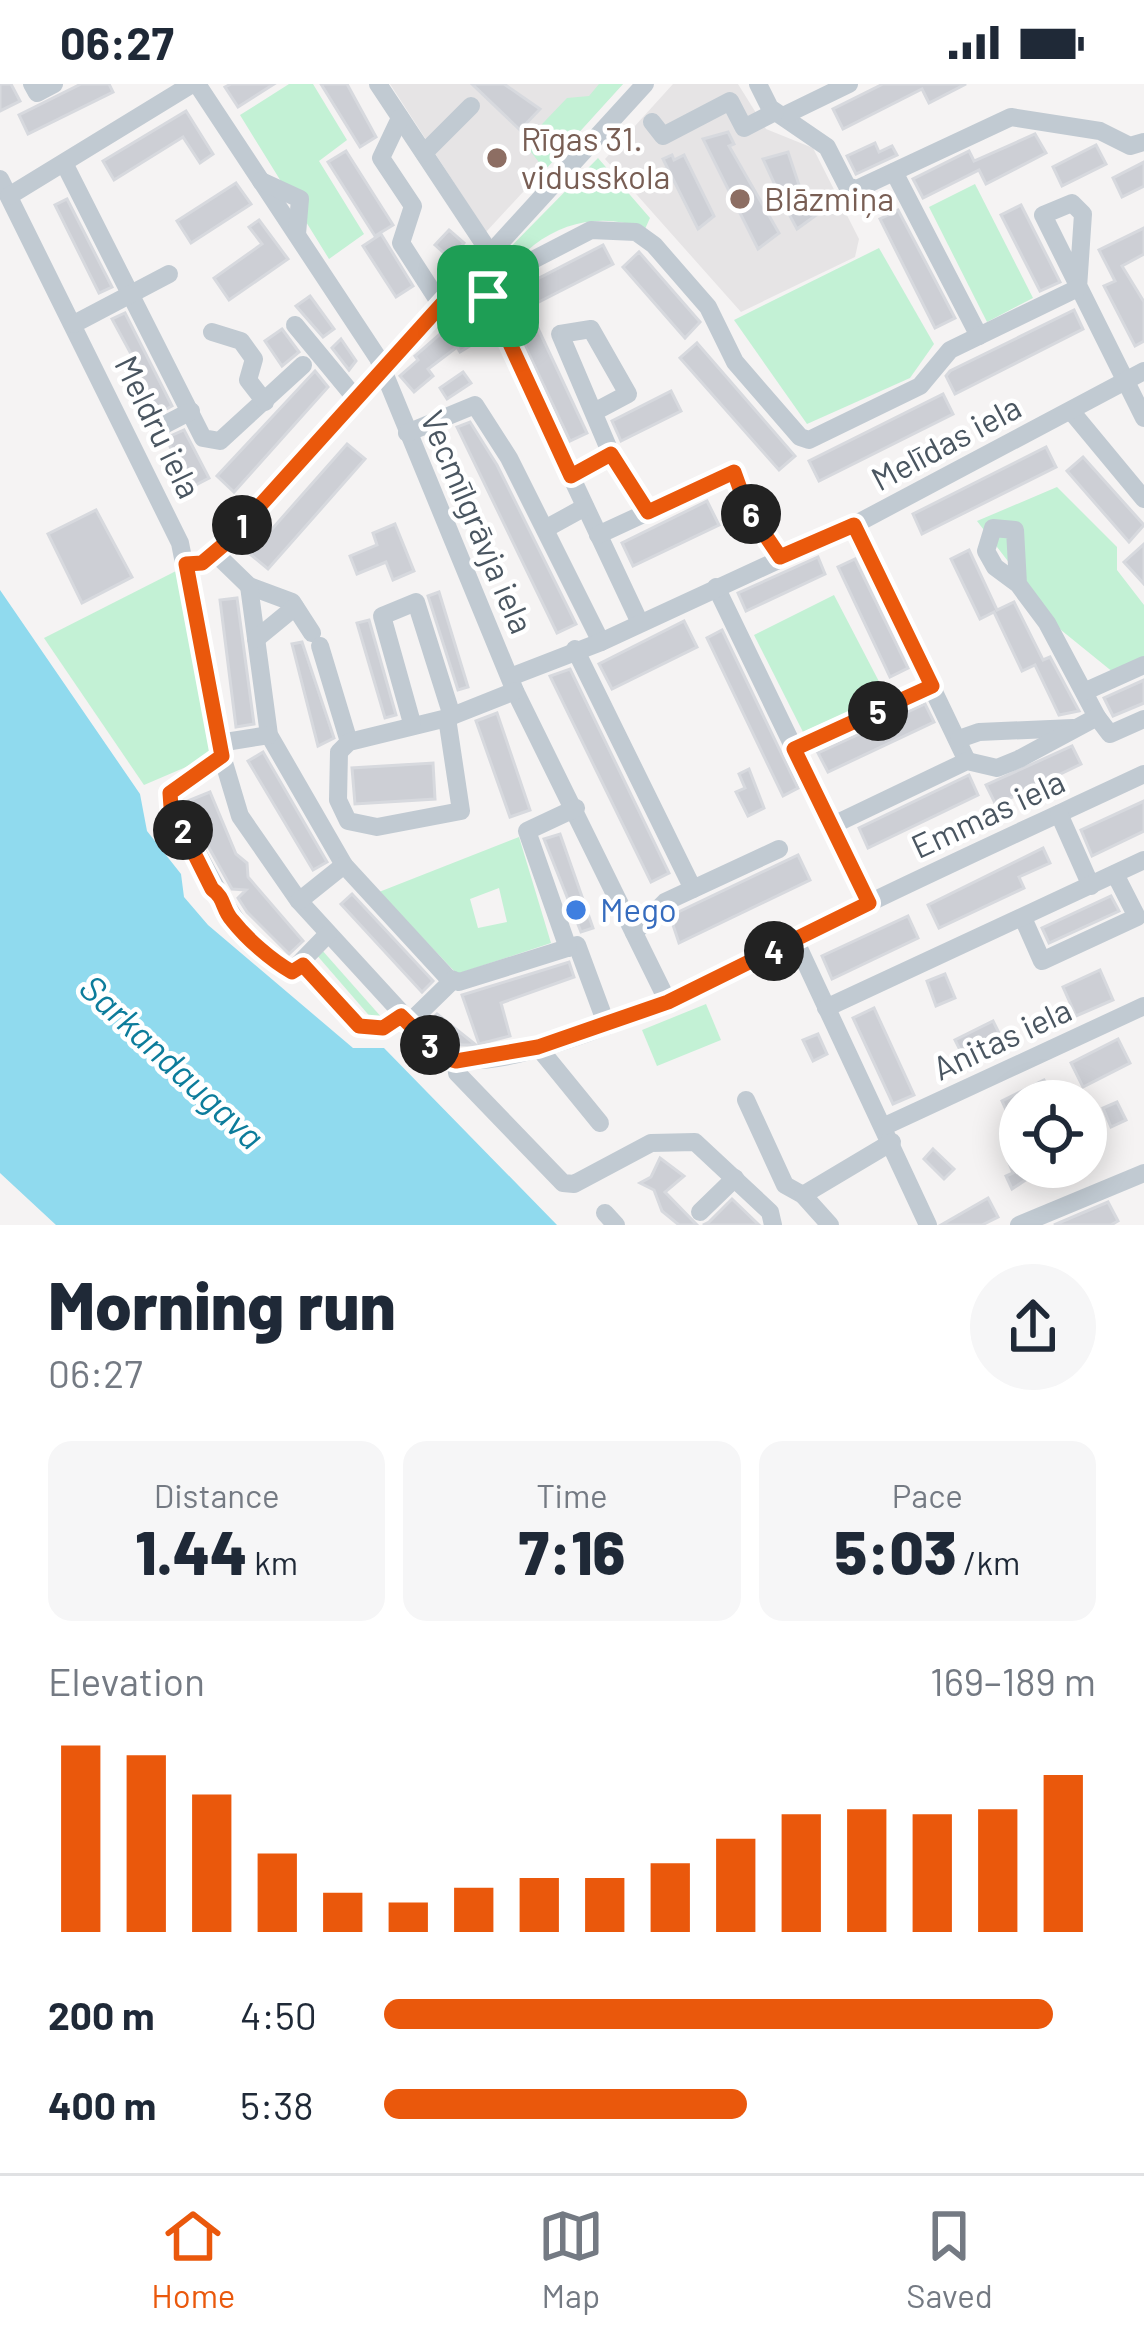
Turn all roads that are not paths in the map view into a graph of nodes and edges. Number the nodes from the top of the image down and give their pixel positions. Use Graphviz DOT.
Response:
graph roads {
  1 [pos="32,84"];
  2 [pos="55,84"];
  3 [pos="195,84"];
  4 [pos="378,84"];
  5 [pos="644,84"];
  6 [pos="758,84"];
  7 [pos="849,84"];
  8 [pos="471,106"];
  9 [pos="779,114"];
  10 [pos="400,118"];
  11 [pos="652,122"];
  12 [pos="1144,142"];
  13 [pos="424,153"];
  14 [pos="64,163"];
  15 [pos="894,172"];
  16 [pos="4,188"];
  17 [pos="490,253"];
  18 [pos="470,273"];
  19 [pos="169,274"];
  20 [pos="131,292"];
  21 [pos="488,296"];
  22 [pos="440,305"];
  23 [pos="74,324"];
  24 [pos="295,325"];
  25 [pos="212,332"];
  26 [pos="979,336"];
  27 [pos="303,365"];
  28 [pos="381,372"];
  29 [pos="1135,376"];
  30 [pos="357,400"];
  31 [pos="266,402"];
  32 [pos="190,411"];
  33 [pos="596,411"];
  34 [pos="1072,411"];
  35 [pos="1144,418"];
  36 [pos="164,425"];
  37 [pos="407,434"];
  38 [pos="611,454"];
  39 [pos="571,476"];
  40 [pos="1144,499"];
  41 [pos="585,507"];
  42 [pos="648,512"];
  43 [pos="854,525"];
  44 [pos="544,529"];
  45 [pos="598,535"];
  46 [pos="216,554"];
  47 [pos="780,557"];
  48 [pos="186,564"];
  49 [pos="1018,584"];
  50 [pos="248,586"];
  51 [pos="716,586"];
  52 [pos="295,607"];
  53 [pos="640,623"];
  54 [pos="256,639"];
  55 [pos="601,642"];
  56 [pos="575,649"];
  57 [pos="1144,665"];
  58 [pos="513,684"];
  59 [pos="932,686"];
  60 [pos="1086,691"];
  61 [pos="449,717"];
  62 [pos="1097,717"];
  63 [pos="1144,719"];
  64 [pos="412,723"];
  65 [pos="1075,728"];
  66 [pos="269,735"];
  67 [pos="959,739"];
  68 [pos="350,742"];
  69 [pos="221,749"];
  70 [pos="794,749"];
  71 [pos="967,761"];
  72 [pos="1144,774"];
  73 [pos="576,808"];
  74 [pos="1059,814"];
  75 [pos="832,825"];
  76 [pos="779,849"];
  77 [pos="1144,860"];
  78 [pos="344,866"];
  79 [pos="1115,874"];
  80 [pos="1091,886"];
  81 [pos="693,889"];
  82 [pos="1135,891"];
  83 [pos="299,902"];
  84 [pos="869,903"];
  85 [pos="1023,918"];
  86 [pos="634,933"];
  87 [pos="328,934"];
  88 [pos="795,940"];
  89 [pos="568,948"];
  90 [pos="303,965"];
  91 [pos="453,980"];
  92 [pos="668,1002"];
  93 [pos="1144,1006"];
  94 [pos="826,1008"];
  95 [pos="405,1020"];
  96 [pos="607,1026"];
  97 [pos="538,1047"];
  98 [pos="456,1061"];
  99 [pos="746,1100"];
  100 [pos="600,1123"];
  101 [pos="888,1134"];
  102 [pos="1144,1173"];
  103 [pos="735,1178"];
  104 [pos="809,1201"];
  105 [pos="700,1212"];
  106 [pos="773,1225"];
  107 [pos="799,1225"];
  108 [pos="830,1225"];
  109 [pos="928,1225"];
  110 [pos="1019,1225"];
  1 -- 2 [label="street"];
  3 -- 14 [label="street"];
  3 -- 28 [label="street, Vecmīlgrāvja iela"];
  4 -- 10 [label="street"];
  5 -- 17 [label="street"];
  6 -- 9 [label="street"];
  7 -- 9 [label="street"];
  8 -- 13 [label="street"];
  9 -- 11 [label="street"];
  9 -- 15 [label="street"];
  10 -- 13 [label="street"];
  10 -- 22 [label="street"];
  12 -- 15 [label="street"];
  13 -- 17 [label="street"];
  14 -- 16 [label="street"];
  14 -- 20 [label="street"];
  15 -- 26 [label="street"];
  16 -- 23 [label="street, Meldru iela"];
  17 -- 18 [label="street"];
  18 -- 21 [label="street"];
  18 -- 22 [label="street"];
  19 -- 20 [label="street"];
  20 -- 23 [label="street"];
  20 -- 32 [label="street"];
  21 -- 26 [label="street"];
  21 -- 39 [label="street"];
  22 -- 28 [label="street"];
  23 -- 48 [label="street, Meldru iela"];
  24 -- 30 [label="street"];
  25 -- 31 [label="street"];
  26 -- 29 [label="street"];
  27 -- 31 [label="street"];
  28 -- 30 [label="street"];
  28 -- 37 [label="street, Vecmīlgrāvja iela"];
  29 -- 34 [label="street, Melīdas iela"];
  29 -- 35 [label="street"];
  30 -- 46 [label="street"];
  31 -- 32 [label="street"];
  32 -- 36 [label="street"];
  33 -- 33 [label="street"];
  33 -- 38 [label="street"];
  34 -- 40 [label="street"];
  34 -- 43 [label="street, Melīdas iela"];
  37 -- 44 [label="street"];
  37 -- 58 [label="street, Vecmīlgrāvja iela"];
  38 -- 39 [label="street"];
  38 -- 42 [label="street"];
  39 -- 41 [label="street"];
  41 -- 44 [label="street"];
  41 -- 45 [label="street"];
  42 -- 45 [label="street"];
  42 -- 47 [label="street"];
  43 -- 47 [label="street, Melīdas iela"];
  43 -- 59 [label="street"];
  44 -- 55 [label="street"];
  45 -- 53 [label="street"];
  46 -- 48 [label="street"];
  46 -- 50 [label="street"];
  47 -- 51 [label="street, Melīdas iela"];
  48 -- 69 [label="street, Meldru iela"];
  49 -- 60 [label="street"];
  50 -- 52 [label="street"];
  50 -- 54 [label="street"];
  51 -- 53 [label="street, Melīdas iela"];
  51 -- 70 [label="street"];
  52 -- 54 [label="street"];
  52 -- 68 [label="street"];
  53 -- 55 [label="street, Melīdas iela"];
  54 -- 66 [label="street"];
  55 -- 56 [label="street, Melīdas iela"];
  56 -- 58 [label="street, Melīdas iela"];
  56 -- 81 [label="street"];
  57 -- 60 [label="street"];
  58 -- 61 [label="street, Melīdas iela"];
  58 -- 73 [label="street, Vecmīlgrāvja iela"];
  59 -- 67 [label="street"];
  59 -- 70 [label="street"];
  60 -- 62 [label="street"];
  61 -- 64 [label="street"];
  61 -- 64 [label="street"];
  61 -- 68 [label="street"];
  62 -- 63 [label="street"];
  62 -- 65 [label="street"];
  64 -- 68 [label="street"];
  65 -- 67 [label="street"];
  65 -- 71 [label="street"];
  66 -- 69 [label="street"];
  66 -- 78 [label="street"];
  67 -- 71 [label="street"];
  69 -- 83 [label="street, Meldru iela"];
  69 -- 90 [label="street"];
  70 -- 75 [label="street"];
  71 -- 75 [label="street"];
  72 -- 74 [label="street, Emmas iela"];
  73 -- 86 [label="street, Vecmīlgrāvja iela"];
  73 -- 89 [label="street"];
  74 -- 80 [label="street"];
  74 -- 84 [label="street, Emmas iela"];
  75 -- 84 [label="street"];
  76 -- 81 [label="street"];
  77 -- 79 [label="street"];
  78 -- 83 [label="street"];
  78 -- 91 [label="street"];
  79 -- 80 [label="street"];
  79 -- 82 [label="street"];
  80 -- 85 [label="street"];
  81 -- 86 [label="street"];
  82 -- 85 [label="street"];
  83 -- 87 [label="street, Meldru iela"];
  84 -- 88 [label="street, Emmas iela"];
  85 -- 94 [label="street"];
  86 -- 92 [label="street, Vecmīlgrāvja iela"];
  87 -- 90 [label="street"];
  87 -- 95 [label="street, Meldru iela"];
  88 -- 92 [label="street, Emmas iela"];
  88 -- 94 [label="street"];
  89 -- 91 [label="street"];
  89 -- 96 [label="street"];
  90 -- 95 [label="street"];
  91 -- 95 [label="street"];
  92 -- 96 [label="street, Emmas iela"];
  93 -- 101 [label="street, Anitas iela"];
  94 -- 101 [label="street"];
  95 -- 98 [label="street, Meldru iela"];
  96 -- 97 [label="street, Emmas iela"];
  97 -- 98 [label="street, Emmas iela"];
  97 -- 100 [label="street"];
  98 -- 103 [label="street, Meldru iela"];
  99 -- 104 [label="street"];
  101 -- 104 [label="street, Anitas iela"];
  101 -- 109 [label="street"];
  102 -- 110 [label="street"];
  103 -- 105 [label="street"];
  103 -- 106 [label="street"];
  104 -- 107 [label="street, Anitas iela"];
  104 -- 108 [label="street"];
}
